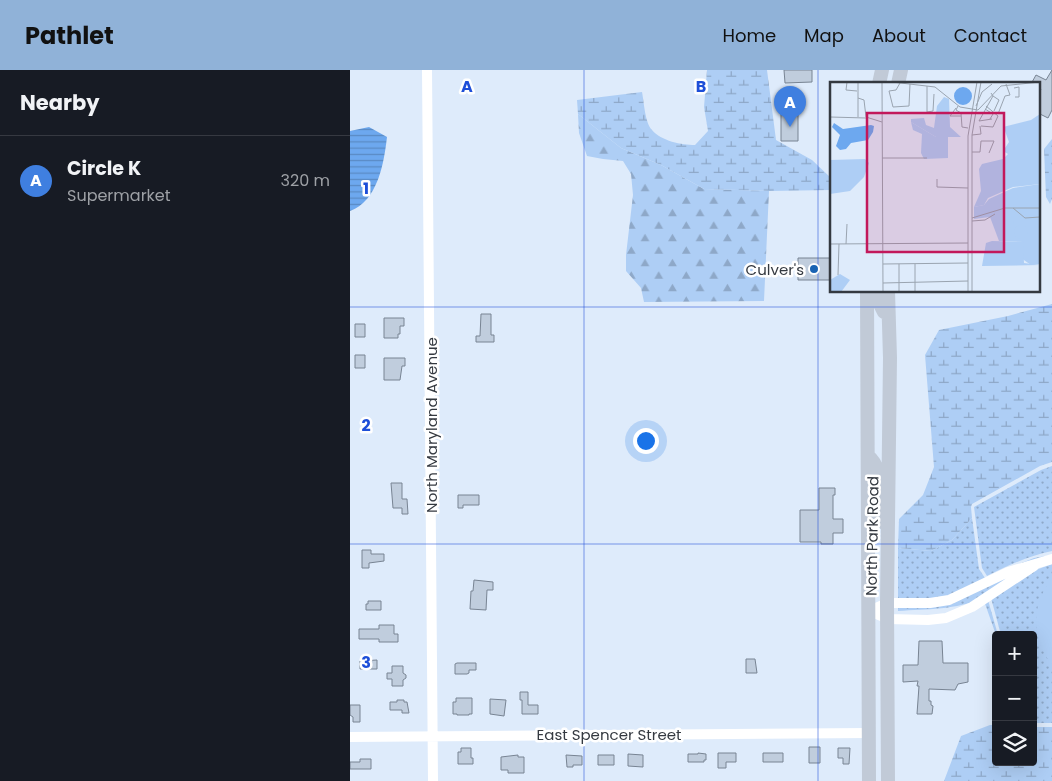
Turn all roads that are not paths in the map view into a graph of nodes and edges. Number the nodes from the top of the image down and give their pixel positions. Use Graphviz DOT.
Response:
graph roads {
  1 [pos="427,70"];
  2 [pos="867,292"];
  3 [pos="877,292"];
  4 [pos="888,292"];
  5 [pos="888,319"];
  6 [pos="868,456"];
  7 [pos="888,538"];
  8 [pos="1052,559"];
  9 [pos="1039,562"];
  10 [pos="964,594"];
  11 [pos="887,603"];
  12 [pos="930,603"];
  13 [pos="973,606"];
  14 [pos="869,611"];
  15 [pos="888,619"];
  16 [pos="931,620"];
  17 [pos="869,733"];
  18 [pos="433,736"];
  19 [pos="350,737"];
  20 [pos="433,781"];
  21 [pos="869,781"];
  22 [pos="888,781"];
  1 -- 18 [label="street, North Maryland Avenue"];
  2 -- 6 [label="main road, North Park Road"];
  3 -- 5 [label="main road"];
  4 -- 5 [label="main road, North Park Road"];
  5 -- 7 [label="main road, North Park Road"];
  6 -- 7 [label="main road"];
  6 -- 14 [label="main road, North Park Road"];
  7 -- 11 [label="main road, North Park Road"];
  8 -- 9 [label="street"];
  9 -- 10 [label="street"];
  9 -- 13 [label="street"];
  10 -- 12 [label="street"];
  10 -- 13 [label="street"];
  11 -- 12 [label="street"];
  11 -- 14 [label="street"];
  11 -- 15 [label="main road, North Park Road"];
  12 -- 16 [label="street"];
  13 -- 16 [label="street"];
  14 -- 15 [label="street"];
  14 -- 17 [label="main road, North Park Road"];
  15 -- 16 [label="street"];
  15 -- 22 [label="main road, North Park Road"];
  17 -- 18 [label="street, East Spencer Street"];
  17 -- 21 [label="main road, North Park Road"];
  18 -- 19 [label="street, East Spencer Street"];
  18 -- 20 [label="street, North Maryland Avenue"];
}
